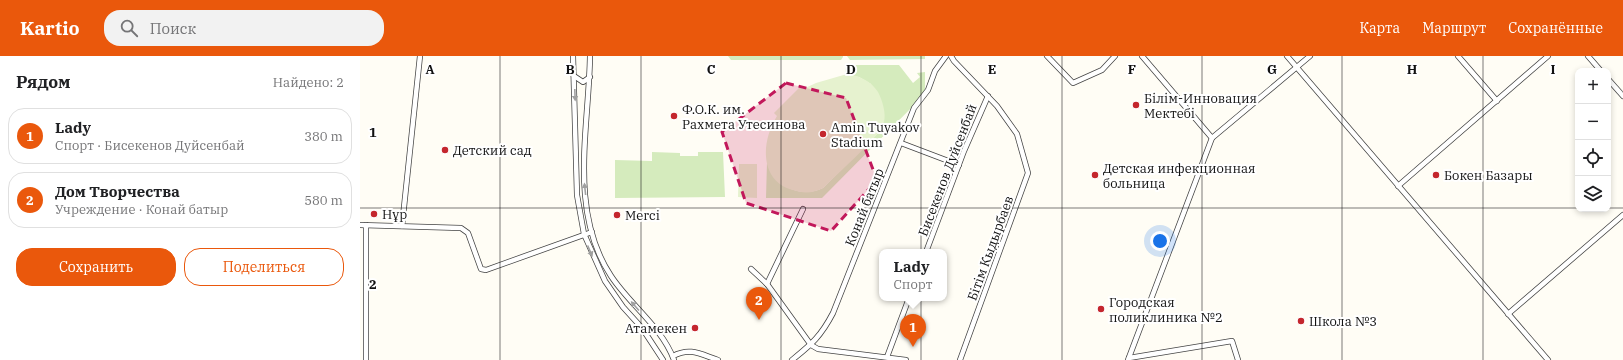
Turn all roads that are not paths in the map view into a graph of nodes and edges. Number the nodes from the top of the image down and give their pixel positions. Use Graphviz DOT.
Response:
graph roads {
  1 [pos="420,56"];
  2 [pos="573,56"];
  3 [pos="590,56"];
  4 [pos="946,56"];
  5 [pos="951,56"];
  6 [pos="1047,56"];
  7 [pos="1115,56"];
  8 [pos="1142,56"];
  9 [pos="1287,56"];
  10 [pos="1310,56"];
  11 [pos="1458,56"];
  12 [pos="1548,56"];
  13 [pos="1588,56"];
  14 [pos="1297,67"];
  15 [pos="1598,68"];
  16 [pos="574,76"];
  17 [pos="590,76"];
  18 [pos="1611,82"];
  19 [pos="988,96"];
  20 [pos="1623,96"];
  21 [pos="1497,101"];
  22 [pos="1212,138"];
  23 [pos="902,143"];
  24 [pos="959,165"];
  25 [pos="1398,186"];
  26 [pos="804,209"];
  27 [pos="1623,215"];
  28 [pos="360,225"];
  29 [pos="366,225"];
  30 [pos="402,226"];
  31 [pos="592,232"];
  32 [pos="584,234"];
  33 [pos="927,249"];
  34 [pos="751,269"];
  35 [pos="767,284"];
  36 [pos="908,301"];
  37 [pos="1508,314"];
  38 [pos="811,345"];
  39 [pos="887,356"];
  40 [pos="674,358"];
  41 [pos="1128,359"];
  42 [pos="366,360"];
  43 [pos="663,360"];
  44 [pos="718,360"];
  45 [pos="792,360"];
  46 [pos="906,360"];
  47 [pos="960,360"];
  48 [pos="1238,360"];
  49 [pos="1548,360"];
  1 -- 30 [label="street"];
  2 -- 16 [label="street"];
  3 -- 17 [label="street"];
  4 -- 23 [label="street, Конай батыр"];
  5 -- 19 [label="street, Бiтiм Кыдырбаев"];
  6 -- 7 [label="street"];
  8 -- 22 [label="street"];
  9 -- 14 [label="street"];
  10 -- 14 [label="street"];
  11 -- 21 [label="street"];
  12 -- 21 [label="street"];
  13 -- 15 [label="street"];
  14 -- 22 [label="street"];
  14 -- 25 [label="street"];
  16 -- 17 [label="street"];
  16 -- 32 [label="street, one-way"];
  31 -- 17 [label="street, one-way"];
  18 -- 20 [label="street"];
  19 -- 24 [label="street, Бисекенов Дуйсенбай"];
  19 -- 47 [label="street, Бiтiм Кыдырбаев"];
  21 -- 25 [label="street"];
  22 -- 41 [label="street"];
  23 -- 24 [label="street"];
  23 -- 38 [label="street, Конай батыр"];
  24 -- 33 [label="street, Бисекенов Дуйсенбай"];
  25 -- 37 [label="street"];
  26 -- 35 [label="street"];
  27 -- 37 [label="street"];
  28 -- 29 [label="street"];
  29 -- 30 [label="street"];
  29 -- 42 [label="street"];
  30 -- 32 [label="street"];
  31 -- 32 [label="street"];
  40 -- 31 [label="street, one-way"];
  32 -- 43 [label="street, one-way"];
  34 -- 35 [label="street"];
  35 -- 38 [label="street"];
  36 -- 39 [label="street"];
  37 -- 49 [label="street"];
  38 -- 39 [label="street"];
  38 -- 45 [label="street, Конай батыр"];
  39 -- 46 [label="street"];
  40 -- 44 [label="street"];
  41 -- 48 [label="street"];
}
